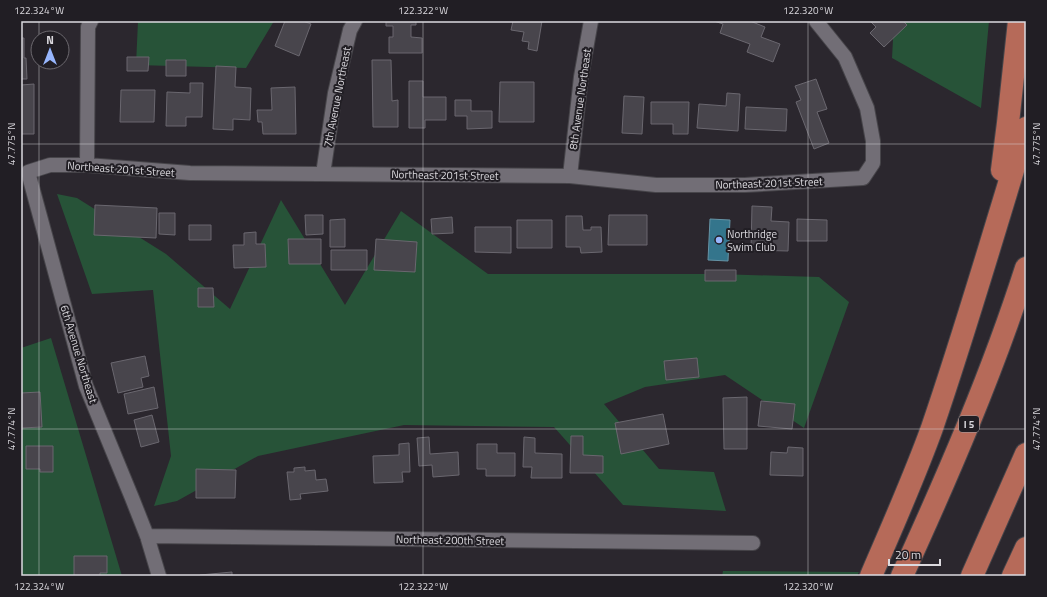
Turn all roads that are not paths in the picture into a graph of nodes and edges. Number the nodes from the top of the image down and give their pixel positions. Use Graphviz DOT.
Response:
graph roads {
  1 [pos="355,21"];
  2 [pos="591,21"];
  3 [pos="816,21"];
  4 [pos="1019,21"];
  5 [pos="89,23"];
  6 [pos="1026,128"];
  7 [pos="87,165"];
  8 [pos="28,172"];
  9 [pos="323,174"];
  10 [pos="570,176"];
  11 [pos="984,261"];
  12 [pos="1026,268"];
  13 [pos="1026,454"];
  14 [pos="147,536"];
  15 [pos="753,544"];
  16 [pos="1026,548"];
  17 [pos="159,576"];
  18 [pos="871,576"];
  19 [pos="902,576"];
  20 [pos="972,576"];
  21 [pos="1013,576"];
  1 -- 9 [label="street, 7th Avenue Northeast"];
  2 -- 10 [label="street, 8th Avenue Northeast"];
  3 -- 10 [label="street, Northeast 201st Street"];
  4 -- 11 [label="highway"];
  5 -- 7 [label="street"];
  6 -- 11 [label="highway"];
  7 -- 8 [label="street, Northeast 201st Street"];
  7 -- 9 [label="street, Northeast 201st Street"];
  8 -- 14 [label="street, 6th Avenue Northeast"];
  9 -- 10 [label="street, Northeast 201st Street"];
  11 -- 18 [label="highway"];
  12 -- 19 [label="highway, I 5"];
  13 -- 20 [label="highway"];
  14 -- 15 [label="street, Northeast 200th Street"];
  14 -- 17 [label="street, 6th Avenue Northeast"];
  16 -- 21 [label="highway"];
}
